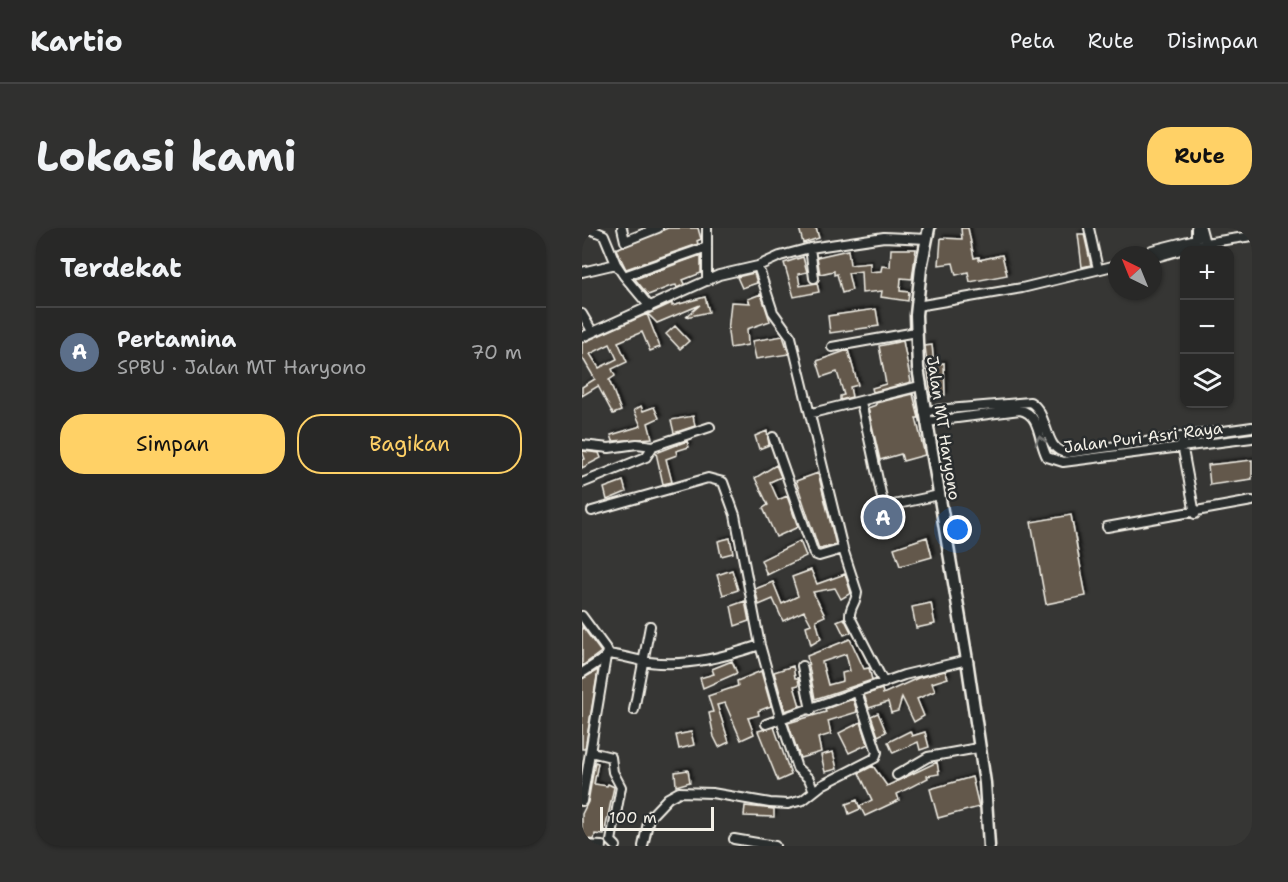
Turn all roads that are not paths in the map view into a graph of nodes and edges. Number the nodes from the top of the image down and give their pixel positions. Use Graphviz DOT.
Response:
graph roads {
  1 [pos="587,228"];
  2 [pos="622,228"];
  3 [pos="658,228"];
  4 [pos="707,228"];
  5 [pos="1089,228"];
  6 [pos="1196,228"];
  7 [pos="1202,228"];
  8 [pos="928,233"];
  9 [pos="1252,236"];
  10 [pos="625,241"];
  11 [pos="1205,243"];
  12 [pos="609,246"];
  13 [pos="707,247"];
  14 [pos="810,248"];
  15 [pos="1162,251"];
  16 [pos="1162,252"];
  17 [pos="616,264"];
  18 [pos="758,266"];
  19 [pos="1108,267"];
  20 [pos="1098,269"];
  21 [pos="582,272"];
  22 [pos="624,276"];
  23 [pos="814,278"];
  24 [pos="707,281"];
  25 [pos="917,306"];
  26 [pos="650,307"];
  27 [pos="582,314"];
  28 [pos="592,331"];
  29 [pos="916,332"];
  30 [pos="582,337"];
  31 [pos="832,347"];
  32 [pos="920,386"];
  33 [pos="861,402"];
  34 [pos="953,409"];
  35 [pos="812,413"];
  36 [pos="925,417"];
  37 [pos="954,419"];
  38 [pos="710,427"];
  39 [pos="1252,427"];
  40 [pos="773,436"];
  41 [pos="1252,438"];
  42 [pos="1182,443"];
  43 [pos="582,445"];
  44 [pos="653,446"];
  45 [pos="1092,454"];
  46 [pos="582,483"];
  47 [pos="939,495"];
  48 [pos="1252,501"];
  49 [pos="592,511"];
  50 [pos="1195,514"];
  51 [pos="1107,527"];
  52 [pos="843,549"];
  53 [pos="582,616"];
  54 [pos="650,626"];
  55 [pos="760,645"];
  56 [pos="607,655"];
  57 [pos="643,660"];
  58 [pos="968,660"];
  59 [pos="802,666"];
  60 [pos="582,673"];
  61 [pos="884,683"];
  62 [pos="856,692"];
  63 [pos="634,710"];
  64 [pos="811,710"];
  65 [pos="781,720"];
  66 [pos="766,724"];
  67 [pos="978,748"];
  68 [pos="588,753"];
  69 [pos="897,775"];
  70 [pos="814,791"];
  71 [pos="582,801"];
  72 [pos="734,839"];
  73 [pos="582,845"];
  74 [pos="602,846"];
  75 [pos="616,846"];
  76 [pos="643,846"];
  77 [pos="775,846"];
  78 [pos="989,846"];
  1 -- 12 [label="street"];
  2 -- 10 [label="street"];
  3 -- 10 [label="street"];
  4 -- 13 [label="street"];
  5 -- 20 [label="street"];
  6 -- 15 [label="street"];
  7 -- 11 [label="street"];
  8 -- 14 [label="street"];
  8 -- 25 [label="main road, Jalan MT Haryono"];
  9 -- 11 [label="street"];
  10 -- 12 [label="street"];
  11 -- 16 [label="street"];
  12 -- 17 [label="street"];
  13 -- 22 [label="street"];
  13 -- 24 [label="street"];
  14 -- 18 [label="street"];
  14 -- 23 [label="street"];
  17 -- 21 [label="street"];
  17 -- 22 [label="street"];
  18 -- 24 [label="street"];
  18 -- 35 [label="street"];
  19 -- 20 [label="street"];
  20 -- 25 [label="street"];
  22 -- 26 [label="street"];
  24 -- 26 [label="street"];
  25 -- 29 [label="main road, Jalan MT Haryono"];
  26 -- 28 [label="street"];
  27 -- 28 [label="street"];
  28 -- 30 [label="street"];
  29 -- 31 [label="street"];
  29 -- 32 [label="main road, Jalan MT Haryono"];
  32 -- 33 [label="street"];
  32 -- 36 [label="main road, Jalan MT Haryono"];
  33 -- 35 [label="street"];
  33 -- 47 [label="street"];
  34 -- 36 [label="street, Jalan Puri Asri Raya"];
  34 -- 37 [label="street"];
  34 -- 45 [label="street, Jalan Puri Asri Raya"];
  35 -- 52 [label="street"];
  36 -- 37 [label="street, Jalan Puri Asri Raya"];
  36 -- 47 [label="main road, Jalan MT Haryono"];
  45 -- 37 [label="street, Jalan Puri Asri Raya, one-way"];
  38 -- 44 [label="street"];
  39 -- 42 [label="street, Jalan Puri Asri Raya"];
  40 -- 52 [label="street"];
  41 -- 42 [label="street, Jalan Puri Asri Raya"];
  42 -- 45 [label="street, Jalan Puri Asri Raya"];
  42 -- 50 [label="street"];
  43 -- 44 [label="street"];
  44 -- 46 [label="street"];
  47 -- 58 [label="main road, Jalan MT Haryono"];
  48 -- 50 [label="street"];
  49 -- 55 [label="street"];
  50 -- 51 [label="street"];
  52 -- 61 [label="street"];
  53 -- 56 [label="street"];
  54 -- 57 [label="street"];
  55 -- 57 [label="street"];
  55 -- 65 [label="street"];
  56 -- 57 [label="street"];
  56 -- 60 [label="street"];
  56 -- 68 [label="street"];
  57 -- 63 [label="street"];
  58 -- 61 [label="street"];
  58 -- 67 [label="main road, Jalan MT Haryono"];
  59 -- 64 [label="street"];
  61 -- 62 [label="street"];
  62 -- 64 [label="street"];
  62 -- 70 [label="street"];
  64 -- 65 [label="street"];
  65 -- 66 [label="street"];
  65 -- 70 [label="street"];
  67 -- 69 [label="street"];
  67 -- 78 [label="main road, Jalan MT Haryono"];
  68 -- 71 [label="street"];
  68 -- 75 [label="street"];
  70 -- 76 [label="street"];
  72 -- 77 [label="street"];
  73 -- 74 [label="street"];
}
